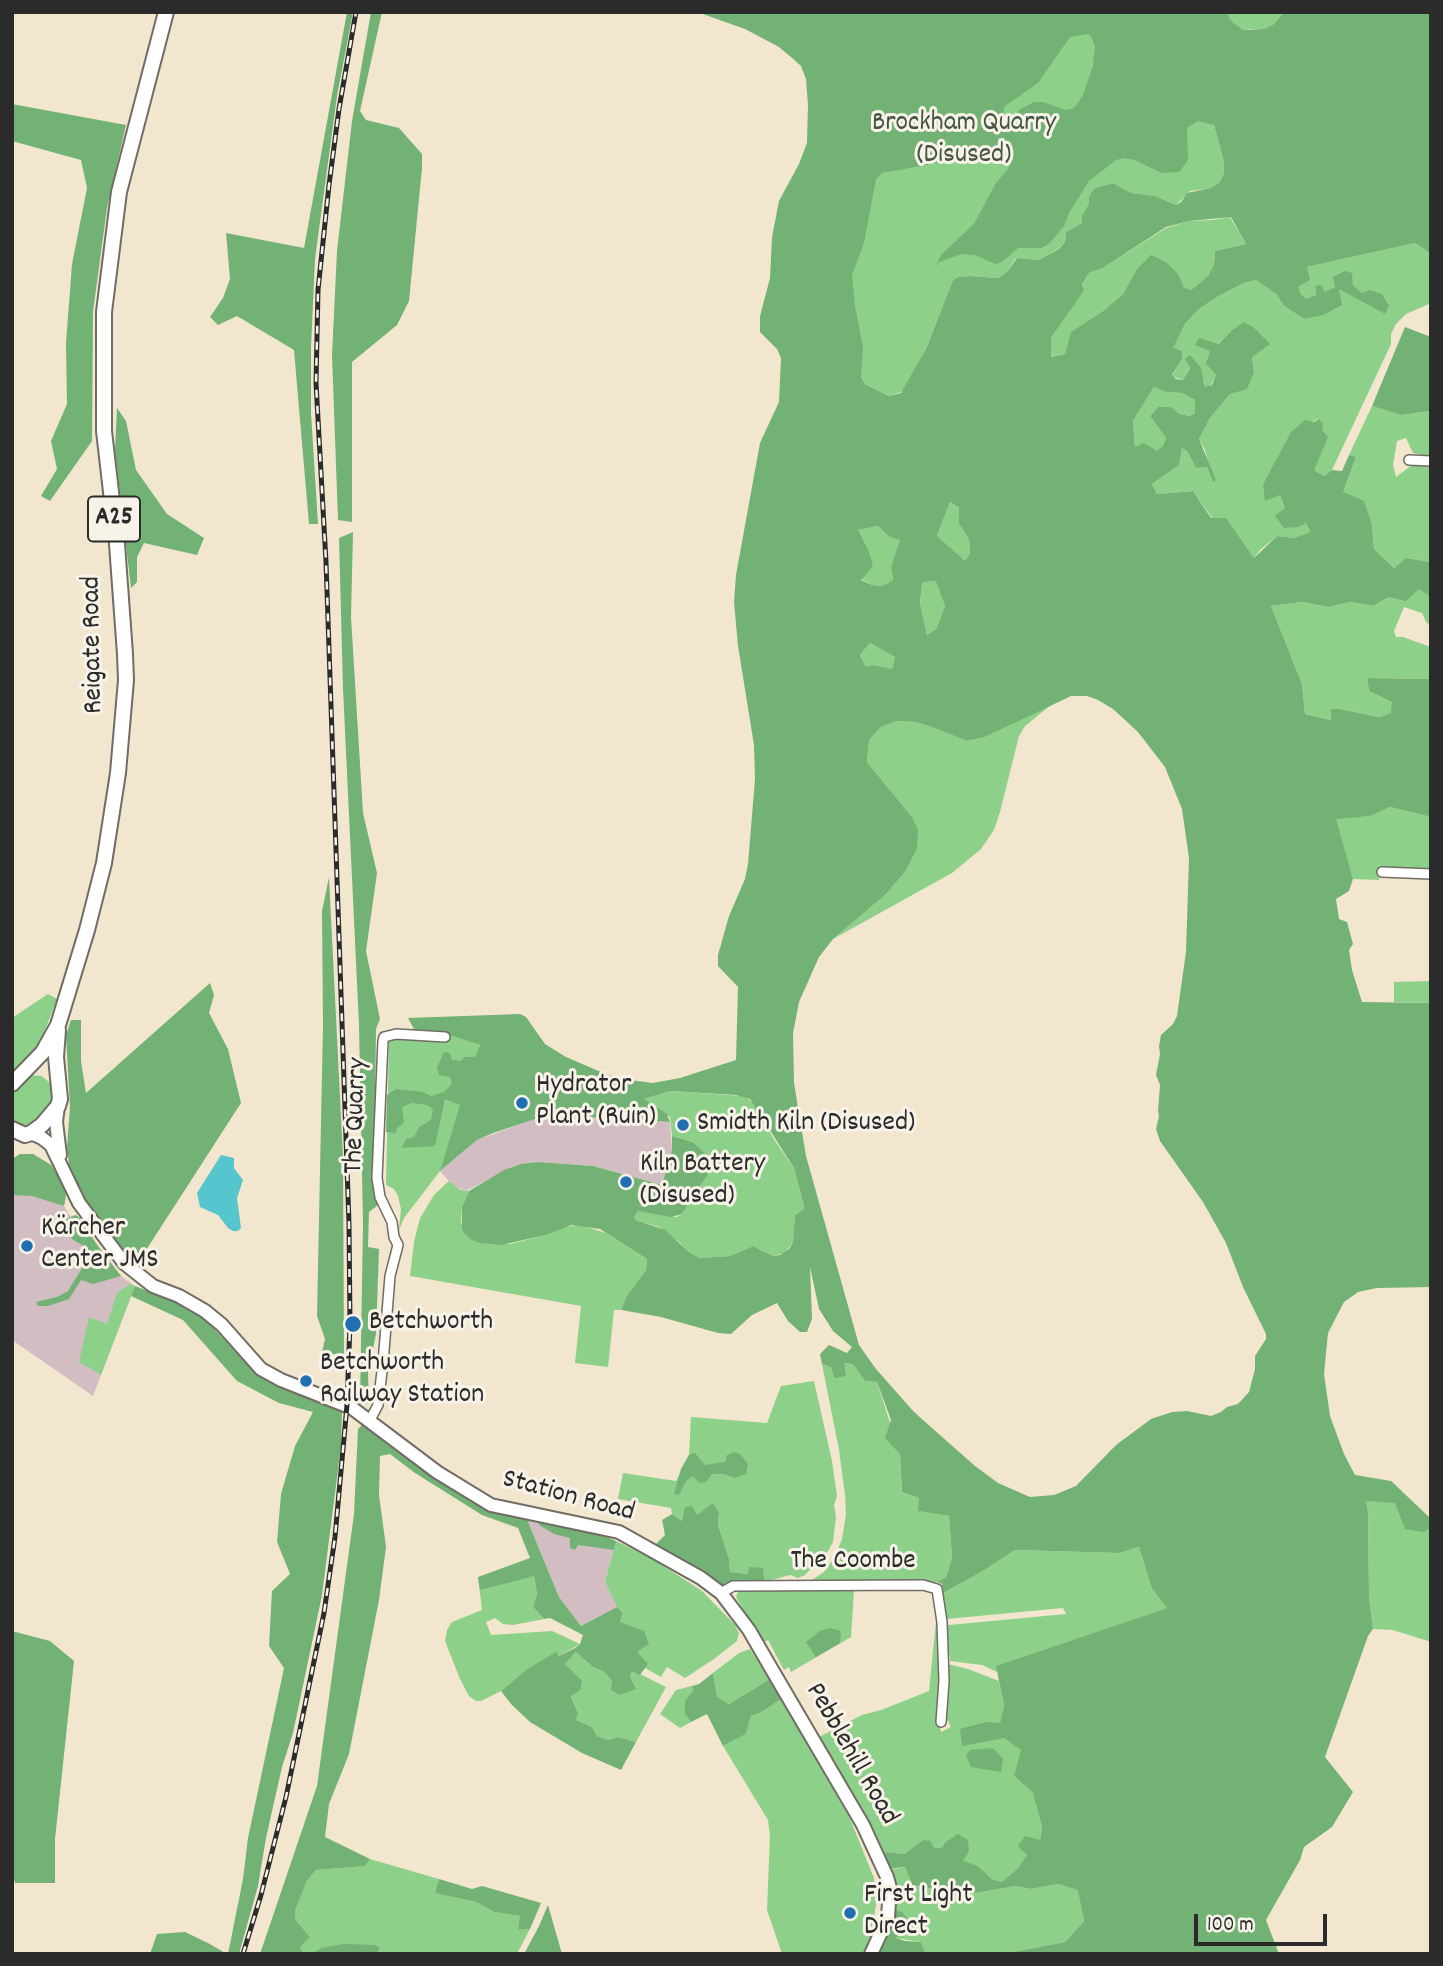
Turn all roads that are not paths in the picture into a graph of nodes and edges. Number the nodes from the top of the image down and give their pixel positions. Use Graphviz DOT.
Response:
graph roads {
  1 [pos="166,12"];
  2 [pos="1409,460"];
  3 [pos="1431,461"];
  4 [pos="1382,872"];
  5 [pos="1431,874"];
  6 [pos="58,1025"];
  7 [pos="445,1037"];
  8 [pos="28,1068"];
  9 [pos="13,1082"];
  10 [pos="58,1083"];
  11 [pos="58,1106"];
  12 [pos="23,1133"];
  13 [pos="12,1146"];
  14 [pos="60,1160"];
  15 [pos="370,1420"];
  16 [pos="721,1593"];
  17 [pos="941,1722"];
  18 [pos="871,1954"];
  1 -- 6 [label="main road, Reigate Road / A25"];
  2 -- 3 [label="street"];
  4 -- 5 [label="street"];
  6 -- 8 [label="main road, Reigate Road / A25"];
  6 -- 10 [label="main road, Reigate Road / A25"];
  7 -- 15 [label="street, The Quarry"];
  8 -- 9 [label="main road, Reigate Road"];
  8 -- 10 [label="main road"];
  10 -- 11 [label="main road, Reigate Road"];
  11 -- 12 [label="main road"];
  11 -- 14 [label="main road, Station Road"];
  12 -- 13 [label="main road"];
  12 -- 14 [label="main road, Station Road"];
  14 -- 15 [label="main road, Station Road"];
  15 -- 16 [label="main road, Station Road"];
  16 -- 17 [label="street, The Coombe"];
  16 -- 18 [label="main road, Pebblehill Road"];
}
